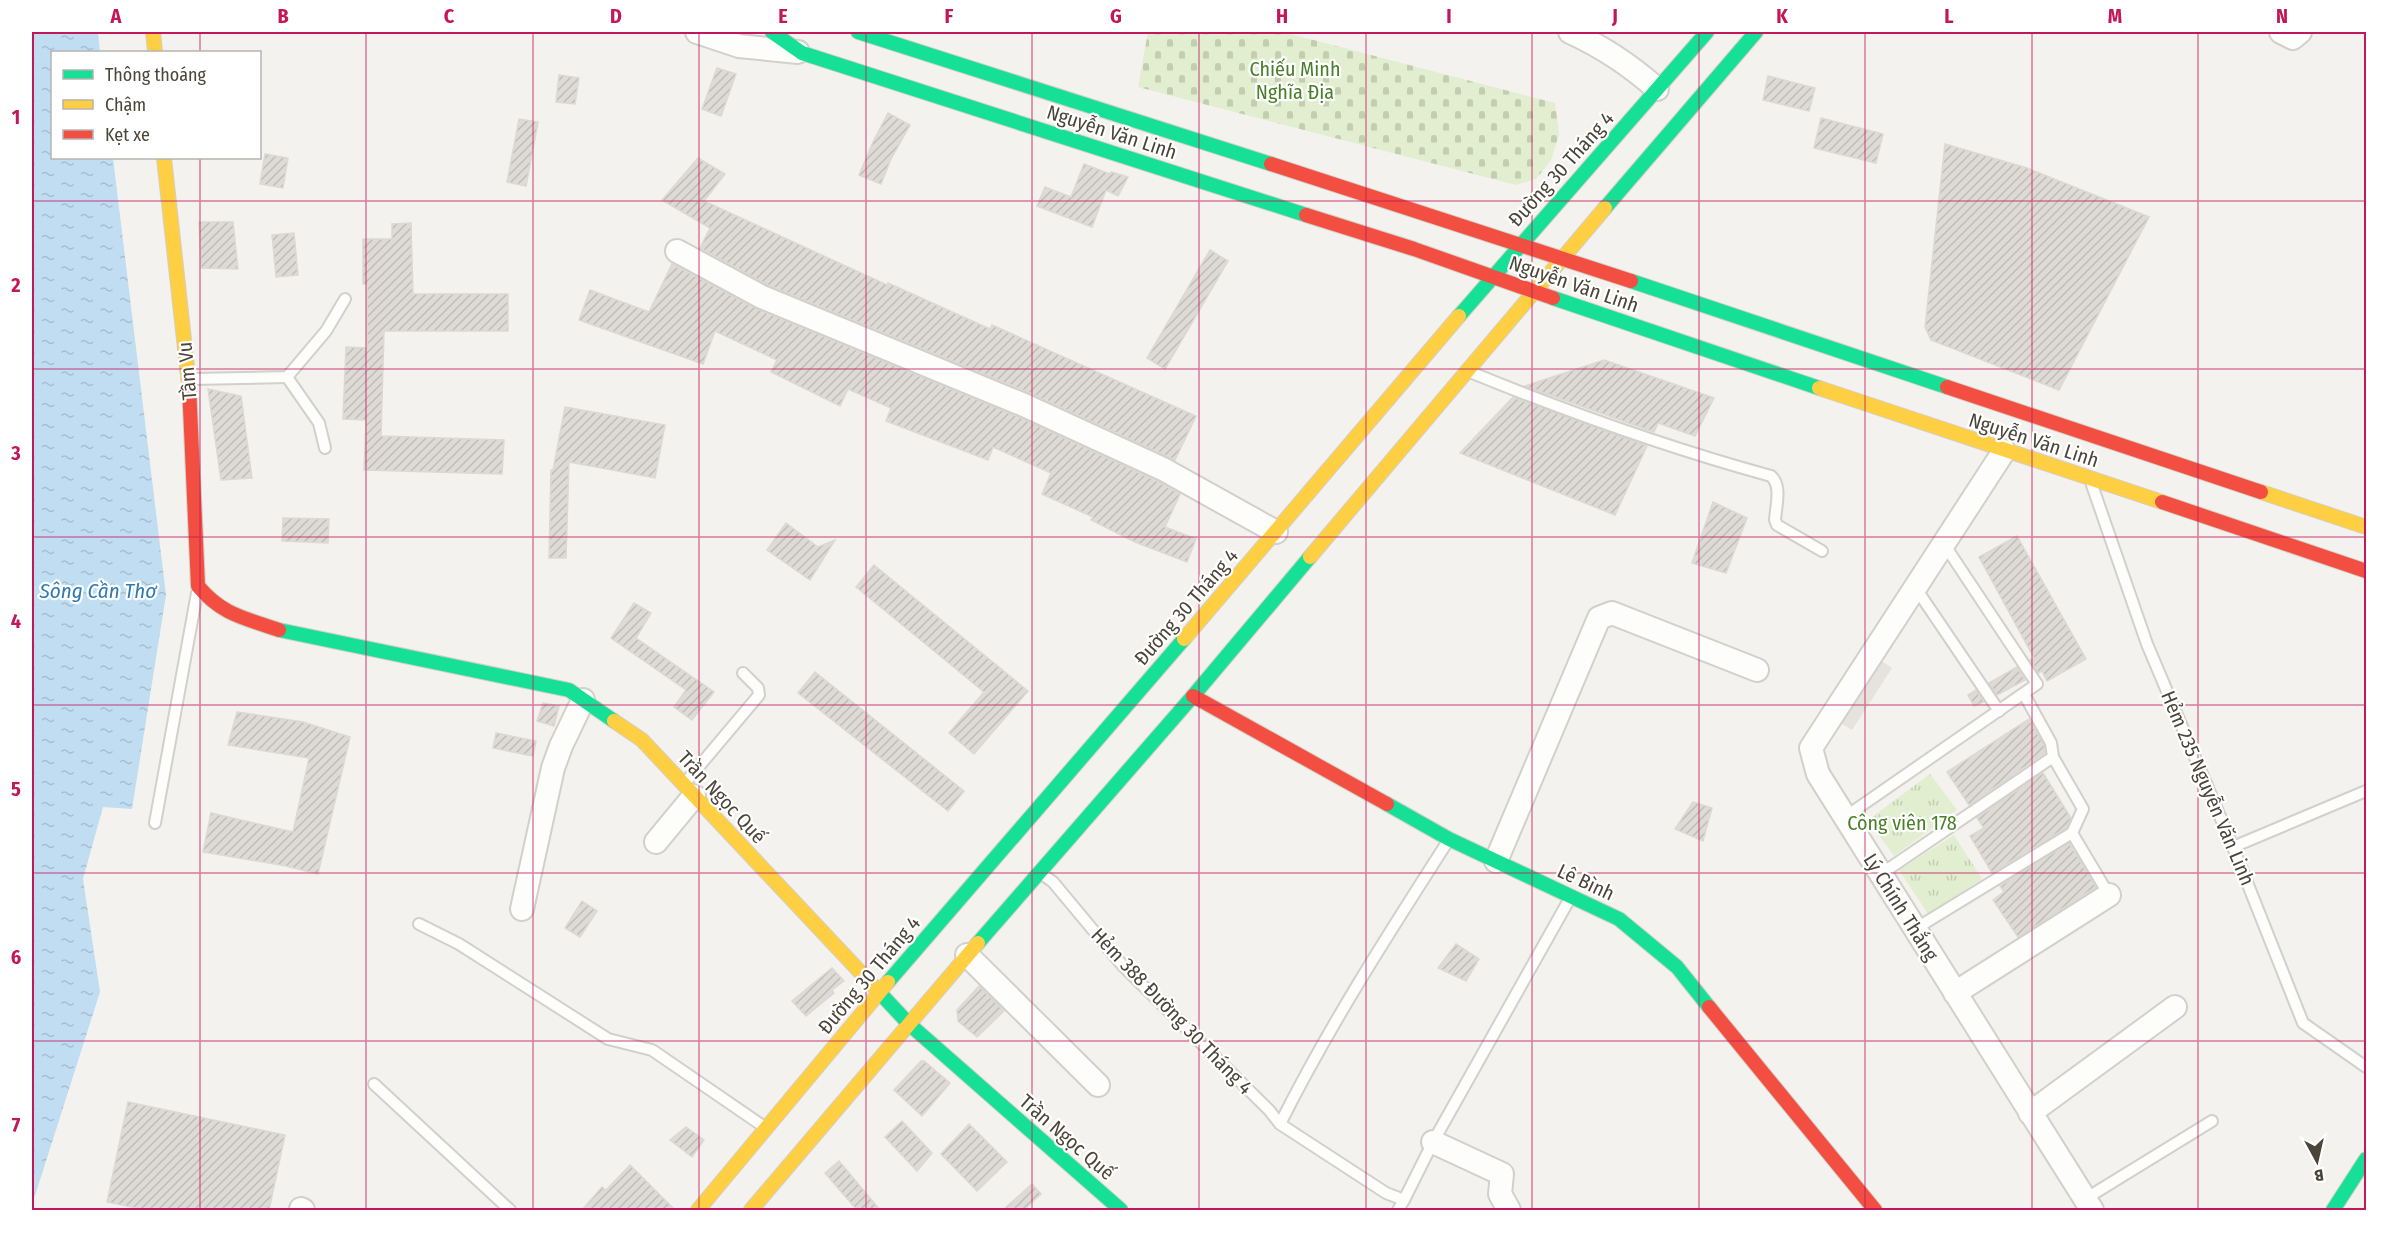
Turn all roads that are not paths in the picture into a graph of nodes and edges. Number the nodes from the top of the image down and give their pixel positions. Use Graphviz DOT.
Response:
graph roads {
  1 [pos="153,32"];
  2 [pos="697,32"];
  3 [pos="772,32"];
  4 [pos="858,32"];
  5 [pos="1570,32"];
  6 [pos="1707,32"];
  7 [pos="1756,32"];
  8 [pos="2282,32"];
  9 [pos="2300,32"];
  10 [pos="154,51"];
  11 [pos="802,53"];
  12 [pos="1657,89"];
  13 [pos="164,159"];
  14 [pos="1520,244"];
  15 [pos="677,251"];
  16 [pos="1562,258"];
  17 [pos="1492,276"];
  18 [pos="1534,292"];
  19 [pos="345,299"];
  20 [pos="1467,371"];
  21 [pos="287,377"];
  22 [pos="189,380"];
  23 [pos="325,448"];
  24 [pos="2004,451"];
  25 [pos="2090,479"];
  26 [pos="2367,527"];
  27 [pos="1276,532"];
  28 [pos="1943,543"];
  29 [pos="1822,551"];
  30 [pos="2367,571"];
  31 [pos="198,586"];
  32 [pos="1915,587"];
  33 [pos="1757,670"];
  34 [pos="743,673"];
  35 [pos="2024,694"];
  36 [pos="1193,696"];
  37 [pos="583,700"];
  38 [pos="1999,711"];
  39 [pos="2053,757"];
  40 [pos="689,790"];
  41 [pos="2367,791"];
  42 [pos="1845,817"];
  43 [pos="155,823"];
  44 [pos="2072,833"];
  45 [pos="1449,838"];
  46 [pos="656,842"];
  47 [pos="2233,847"];
  48 [pos="1496,861"];
  49 [pos="1039,873"];
  50 [pos="1881,874"];
  51 [pos="2109,895"];
  52 [pos="1571,897"];
  53 [pos="522,909"];
  54 [pos="419,924"];
  55 [pos="1915,929"];
  56 [pos="968,955"];
  57 [pos="879,993"];
  58 [pos="1955,993"];
  59 [pos="2175,1007"];
  60 [pos="908,1023"];
  61 [pos="2367,1067"];
  62 [pos="374,1084"];
  63 [pos="1098,1085"];
  64 [pos="2030,1113"];
  65 [pos="2212,1121"];
  66 [pos="1280,1124"];
  67 [pos="765,1128"];
  68 [pos="1433,1142"];
  69 [pos="2367,1159"];
  70 [pos="1401,1205"];
  71 [pos="2088,1205"];
  72 [pos="510,1210"];
  73 [pos="698,1210"];
  74 [pos="751,1210"];
  75 [pos="1121,1210"];
  76 [pos="1509,1210"];
  77 [pos="1875,1210"];
  78 [pos="2333,1210"];
  1 -- 10 [label="main road"];
  2 -- 11 [label="street"];
  3 -- 11 [label="main road, Nguyễn Văn Linh"];
  4 -- 14 [label="main road, Nguyễn Văn Linh"];
  5 -- 12 [label="street"];
  6 -- 12 [label="main road, Đường 30 Tháng 4"];
  7 -- 16 [label="main road"];
  8 -- 9 [label="street"];
  11 -- 17 [label="main road, Nguyễn Văn Linh"];
  12 -- 14 [label="main road, Đường 30 Tháng 4"];
  13 -- 22 [label="main road, Tầm Vu"];
  14 -- 16 [label="main road, Nguyễn Văn Linh"];
  14 -- 17 [label="main road, Đường 30 Tháng 4"];
  15 -- 27 [label="street"];
  16 -- 18 [label="main road"];
  16 -- 26 [label="main road, Nguyễn Văn Linh"];
  17 -- 18 [label="main road, Nguyễn Văn Linh"];
  17 -- 27 [label="main road, Đường 30 Tháng 4"];
  18 -- 20 [label="main road"];
  18 -- 24 [label="main road, Nguyễn Văn Linh"];
  19 -- 21 [label="lane"];
  20 -- 29 [label="lane"];
  20 -- 36 [label="main road"];
  21 -- 22 [label="lane"];
  21 -- 23 [label="lane"];
  22 -- 31 [label="main road, Tầm Vu"];
  24 -- 25 [label="main road, Nguyễn Văn Linh"];
  24 -- 28 [label="street, Lý Chính Thắng"];
  25 -- 30 [label="main road, Nguyễn Văn Linh"];
  25 -- 47 [label="lane, Hẻm 235 Nguyễn Văn Linh"];
  27 -- 57 [label="main road, Đường 30 Tháng 4"];
  28 -- 32 [label="street, Lý Chính Thắng"];
  28 -- 35 [label="lane"];
  31 -- 37 [label="main road, Trần Ngọc Quế"];
  31 -- 43 [label="lane"];
  32 -- 38 [label="lane"];
  32 -- 42 [label="street, Lý Chính Thắng"];
  33 -- 48 [label="street"];
  34 -- 40 [label="lane"];
  35 -- 38 [label="lane"];
  35 -- 39 [label="lane"];
  36 -- 45 [label="main road, Lê Bình"];
  36 -- 49 [label="main road"];
  37 -- 40 [label="main road, Trần Ngọc Quế"];
  37 -- 53 [label="street"];
  38 -- 42 [label="lane"];
  39 -- 44 [label="lane"];
  39 -- 50 [label="lane"];
  40 -- 46 [label="street"];
  40 -- 57 [label="main road, Trần Ngọc Quế"];
  41 -- 47 [label="lane"];
  42 -- 50 [label="street, Lý Chính Thắng"];
  44 -- 51 [label="lane"];
  44 -- 55 [label="lane"];
  45 -- 48 [label="main road, Lê Bình"];
  45 -- 66 [label="lane"];
  47 -- 61 [label="lane, Hẻm 235 Nguyễn Văn Linh"];
  48 -- 52 [label="main road, Lê Bình"];
  49 -- 56 [label="main road"];
  49 -- 66 [label="lane, Hẻm 388 Đường 30 Tháng 4"];
  50 -- 55 [label="street, Lý Chính Thắng"];
  51 -- 58 [label="street"];
  52 -- 68 [label="lane, Hẻm 388 Đường 30 Tháng 4"];
  52 -- 77 [label="main road, Lê Bình"];
  54 -- 67 [label="lane"];
  55 -- 58 [label="street, Lý Chính Thắng"];
  56 -- 60 [label="main road"];
  56 -- 63 [label="street"];
  57 -- 60 [label="main road, Trần Ngọc Quế"];
  57 -- 67 [label="main road, Đường 30 Tháng 4"];
  58 -- 64 [label="street, Lý Chính Thắng"];
  59 -- 64 [label="street"];
  60 -- 74 [label="main road"];
  60 -- 75 [label="main road, Trần Ngọc Quế"];
  62 -- 72 [label="lane"];
  64 -- 71 [label="street, Lý Chính Thắng"];
  65 -- 71 [label="lane"];
  66 -- 70 [label="lane, Hẻm 388 Đường 30 Tháng 4"];
  67 -- 73 [label="main road, Đường 30 Tháng 4"];
  68 -- 70 [label="lane, Hẻm 388 Đường 30 Tháng 4"];
  68 -- 76 [label="street"];
  69 -- 78 [label="main road"];
}
